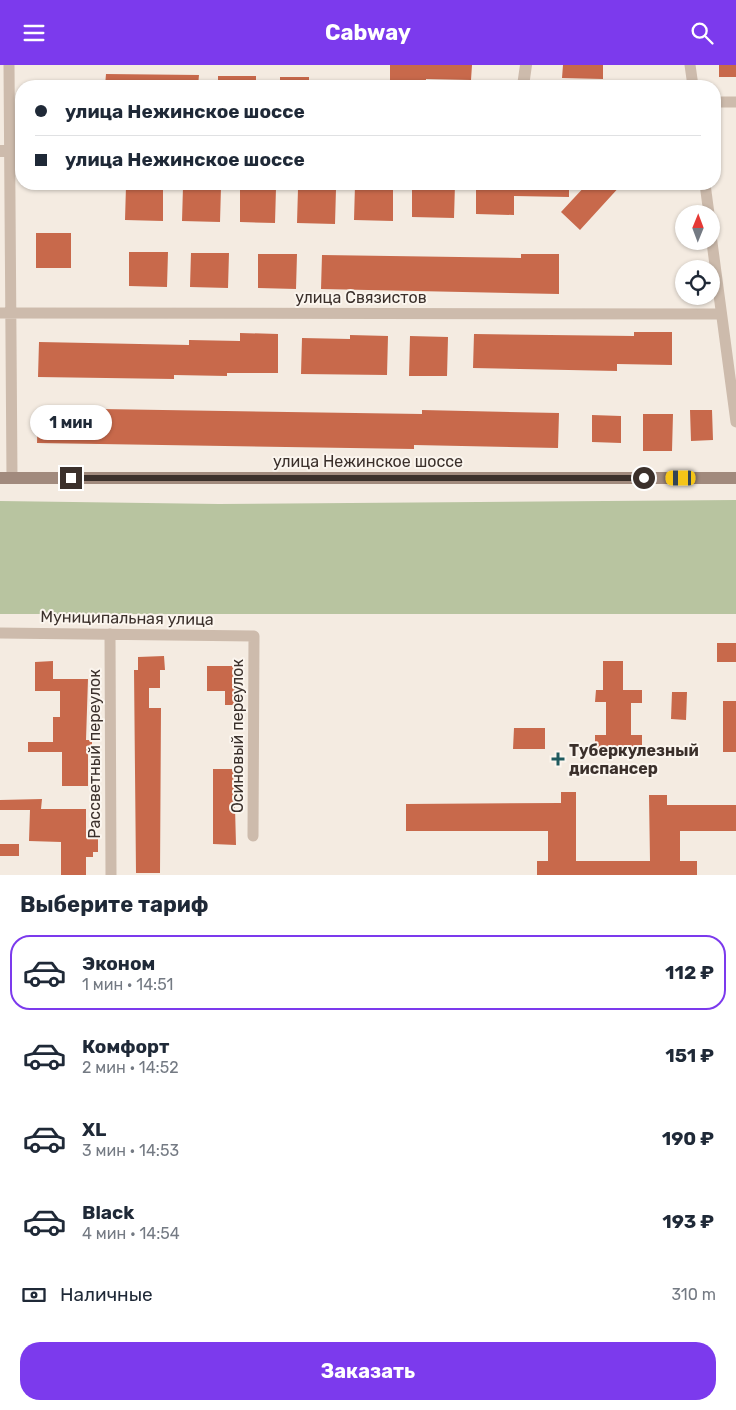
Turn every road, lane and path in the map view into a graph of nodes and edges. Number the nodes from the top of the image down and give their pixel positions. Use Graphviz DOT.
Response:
graph roads {
  1 [pos="9,65"];
  2 [pos="526,65"];
  3 [pos="690,65"];
  4 [pos="525,80"];
  5 [pos="692,80"];
  6 [pos="721,102"];
  7 [pos="736,102"];
  8 [pos="4,151"];
  9 [pos="706,190"];
  10 [pos="708,205"];
  11 [pos="713,250"];
  12 [pos="5,313"];
  13 [pos="721,314"];
  14 [pos="736,423"];
  15 [pos="6,478"];
  16 [pos="736,478"];
  17 [pos="0,633"];
  18 [pos="110,634"];
  19 [pos="254,636"];
  20 [pos="253,837"];
  21 [pos="111,875"];
  1 -- 8 [label="street"];
  2 -- 4 [label="street"];
  3 -- 5 [label="street"];
  6 -- 7 [label="street"];
  8 -- 12 [label="street"];
  9 -- 10 [label="street"];
  11 -- 13 [label="street"];
  12 -- 13 [label="street, улица Связистов"];
  12 -- 15 [label="street"];
  13 -- 14 [label="street"];
  15 -- 16 [label="main road, улица Нежинское шоссе"];
  17 -- 18 [label="street, Муниципальная улица"];
  18 -- 19 [label="street, Муниципальная улица"];
  18 -- 21 [label="street, Рассветный переулок"];
  19 -- 20 [label="street, Осиновый переулок"];
}
